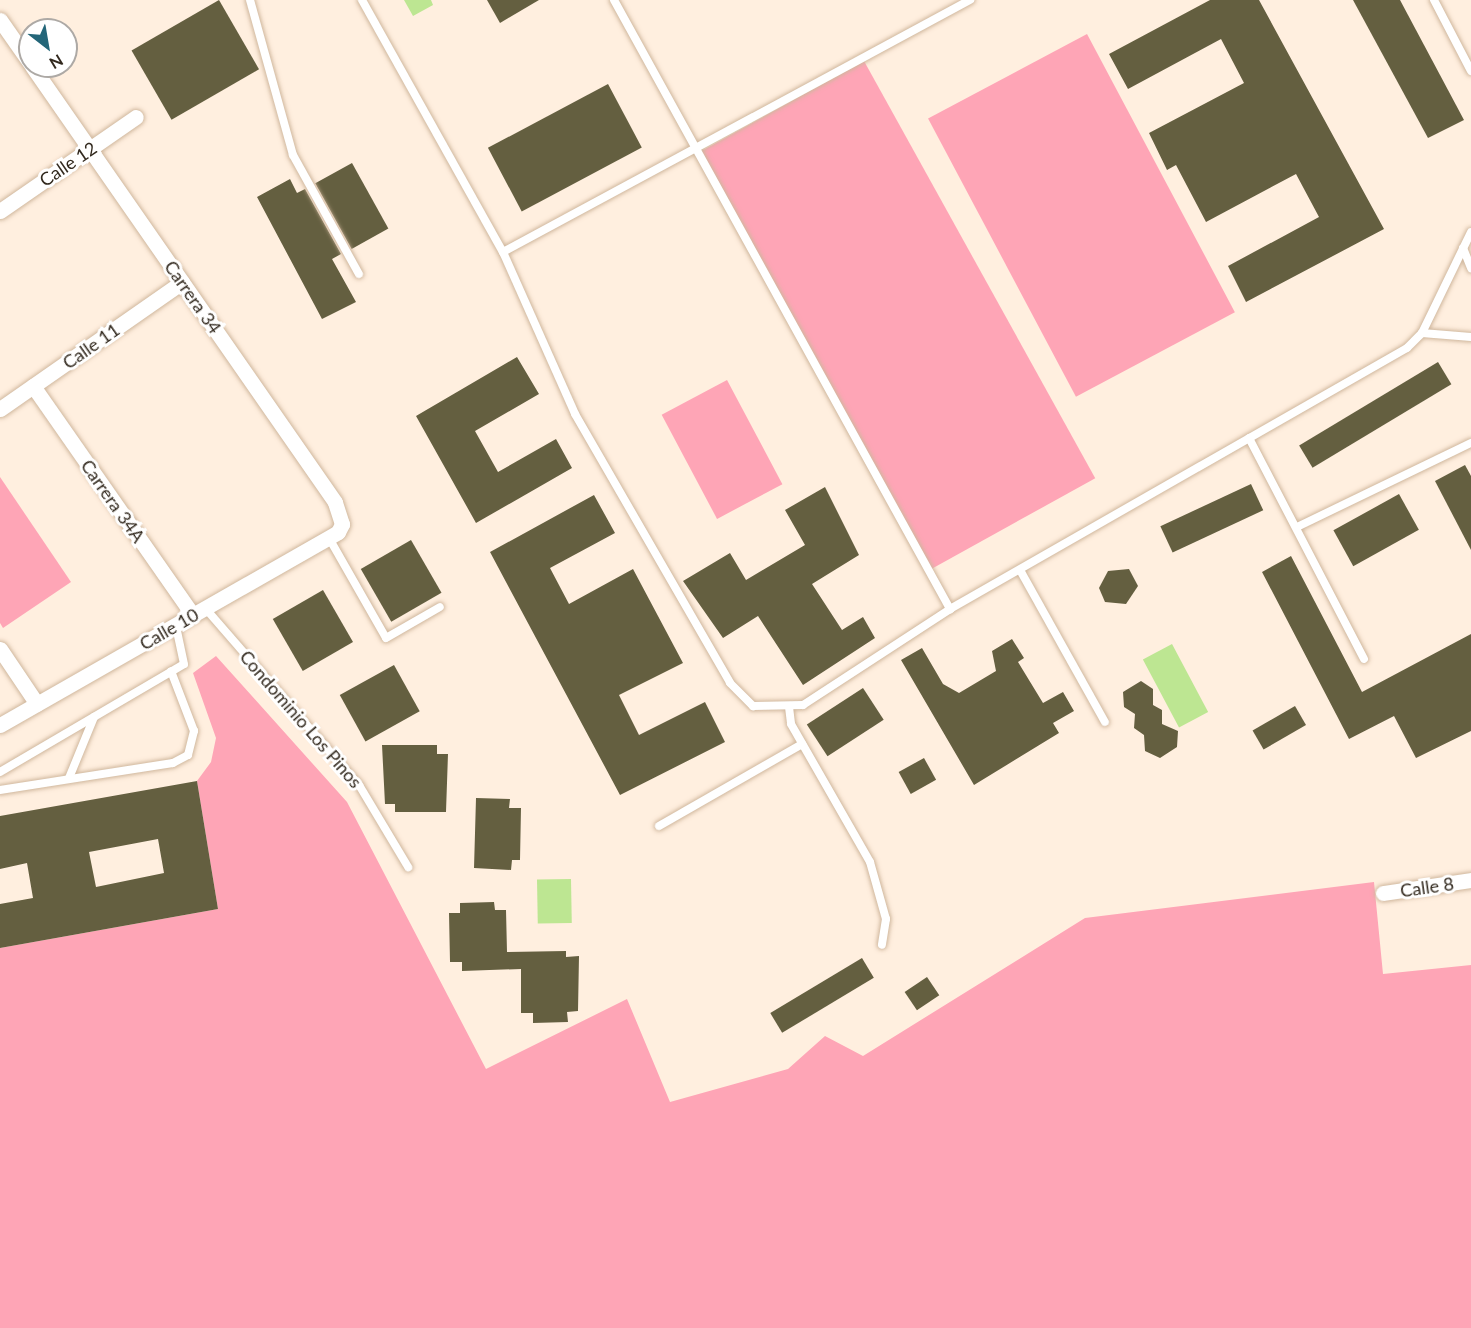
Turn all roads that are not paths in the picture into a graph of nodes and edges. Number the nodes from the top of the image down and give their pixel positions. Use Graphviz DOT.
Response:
graph roads {
  1 [pos="250,0"];
  2 [pos="362,0"];
  3 [pos="614,0"];
  4 [pos="970,0"];
  5 [pos="1434,0"];
  6 [pos="0,20"];
  7 [pos="18,46"];
  8 [pos="1471,71"];
  9 [pos="41,78"];
  10 [pos="136,117"];
  11 [pos="695,148"];
  12 [pos="90,149"];
  13 [pos="0,211"];
  14 [pos="1471,232"];
  15 [pos="1463,248"];
  16 [pos="503,252"];
  17 [pos="1471,268"];
  18 [pos="359,274"];
  19 [pos="182,282"];
  20 [pos="1422,333"];
  21 [pos="1471,338"];
  22 [pos="33,386"];
  23 [pos="0,409"];
  24 [pos="1249,438"];
  25 [pos="1471,443"];
  26 [pos="1297,527"];
  27 [pos="334,535"];
  28 [pos="1020,570"];
  29 [pos="440,607"];
  30 [pos="950,609"];
  31 [pos="199,612"];
  32 [pos="176,625"];
  33 [pos="0,649"];
  34 [pos="1364,659"];
  35 [pos="171,671"];
  36 [pos="37,704"];
  37 [pos="789,707"];
  38 [pos="94,717"];
  39 [pos="1106,722"];
  40 [pos="0,725"];
  41 [pos="802,744"];
  42 [pos="0,772"];
  43 [pos="69,778"];
  44 [pos="0,790"];
  45 [pos="659,826"];
  46 [pos="408,867"];
  47 [pos="1471,880"];
  48 [pos="1383,893"];
  49 [pos="882,945"];
  1 -- 18 [label="lane"];
  2 -- 16 [label="lane"];
  3 -- 11 [label="lane"];
  4 -- 11 [label="lane"];
  5 -- 8 [label="lane"];
  6 -- 7 [label="street, Carrera 34"];
  9 -- 12 [label="street, Carrera 34"];
  10 -- 12 [label="street, Calle 12"];
  11 -- 16 [label="lane"];
  11 -- 30 [label="lane"];
  12 -- 13 [label="street, Calle 12"];
  12 -- 19 [label="street, Carrera 34"];
  14 -- 15 [label="lane"];
  15 -- 17 [label="lane"];
  15 -- 20 [label="lane"];
  16 -- 37 [label="lane"];
  19 -- 22 [label="street, Calle 11"];
  19 -- 27 [label="street, Carrera 34"];
  20 -- 21 [label="lane"];
  20 -- 24 [label="lane"];
  22 -- 23 [label="street, Calle 11"];
  22 -- 31 [label="street, Carrera 34A"];
  24 -- 26 [label="lane"];
  24 -- 28 [label="lane"];
  25 -- 26 [label="lane"];
  26 -- 34 [label="lane"];
  27 -- 29 [label="lane"];
  27 -- 31 [label="street, Calle 10"];
  28 -- 30 [label="lane"];
  28 -- 39 [label="lane"];
  30 -- 37 [label="lane"];
  31 -- 32 [label="street, Calle 10"];
  31 -- 46 [label="lane, Condominio Los Pinos"];
  32 -- 35 [label="lane"];
  32 -- 36 [label="street, Calle 10"];
  33 -- 36 [label="street"];
  35 -- 38 [label="lane"];
  35 -- 43 [label="lane"];
  36 -- 40 [label="street, Calle 10"];
  37 -- 41 [label="lane"];
  38 -- 42 [label="lane"];
  38 -- 43 [label="lane"];
  41 -- 45 [label="lane"];
  41 -- 49 [label="lane"];
  43 -- 44 [label="lane"];
  47 -- 48 [label="street, Calle 8"];
}
